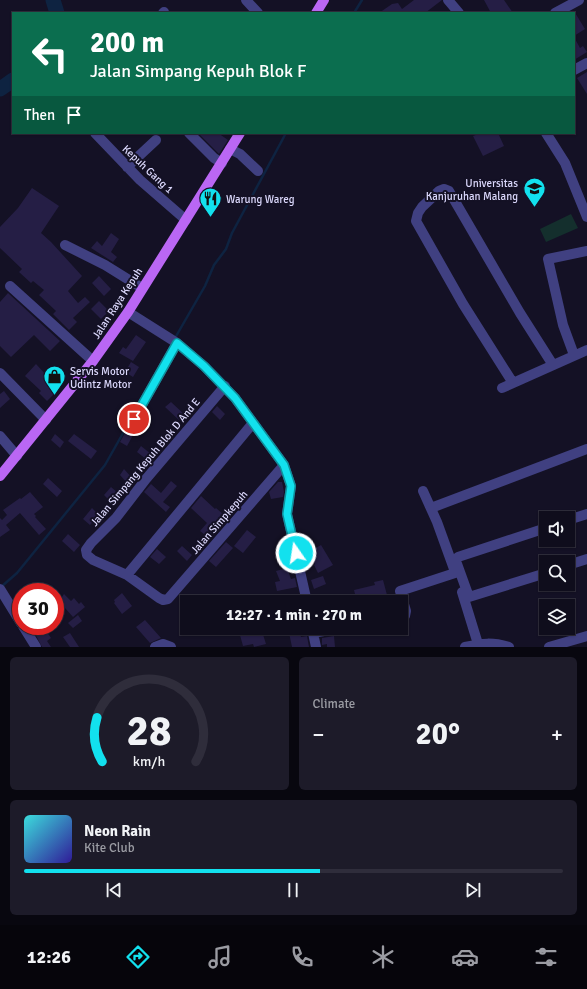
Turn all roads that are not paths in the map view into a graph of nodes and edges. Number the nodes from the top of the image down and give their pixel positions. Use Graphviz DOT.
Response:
graph roads {
  1 [pos="246,0"];
  2 [pos="324,0"];
  3 [pos="448,0"];
  4 [pos="579,0"];
  5 [pos="257,12"];
  6 [pos="317,12"];
  7 [pos="458,12"];
  8 [pos="557,12"];
  9 [pos="587,63"];
  10 [pos="575,69"];
  11 [pos="96,134"];
  12 [pos="190,134"];
  13 [pos="239,134"];
  14 [pos="547,134"];
  15 [pos="156,140"];
  16 [pos="230,149"];
  17 [pos="222,163"];
  18 [pos="127,167"];
  19 [pos="258,171"];
  20 [pos="587,217"];
  21 [pos="186,220"];
  22 [pos="66,245"];
  23 [pos="587,251"];
  24 [pos="10,286"];
  25 [pos="142,288"];
  26 [pos="128,312"];
  27 [pos="173,341"];
  28 [pos="587,350"];
  29 [pos="574,354"];
  30 [pos="93,361"];
  31 [pos="553,365"];
  32 [pos="0,373"];
  33 [pos="513,383"];
  34 [pos="225,386"];
  35 [pos="502,388"];
  36 [pos="134,419"];
  37 [pos="46,420"];
  38 [pos="253,423"];
  39 [pos="0,436"];
  40 [pos="587,449"];
  41 [pos="18,456"];
  42 [pos="284,465"];
  43 [pos="0,476"];
  44 [pos="423,490"];
  45 [pos="431,508"];
  46 [pos="587,514"];
  47 [pos="575,518"];
  48 [pos="539,530"];
  49 [pos="587,559"];
  50 [pos="575,563"];
  51 [pos="455,573"];
  52 [pos="127,575"];
  53 [pos="539,575"];
  54 [pos="2,593"];
  55 [pos="305,595"];
  56 [pos="401,595"];
  57 [pos="12,609"];
  58 [pos="29,635"];
  59 [pos="314,635"];
  60 [pos="587,636"];
  61 [pos="478,644"];
  62 [pos="577,644"];
  63 [pos="36,647"];
  64 [pos="155,647"];
  65 [pos="171,647"];
  66 [pos="316,647"];
  67 [pos="465,647"];
  68 [pos="510,647"];
  69 [pos="549,647"];
  1 -- 5 [label="street"];
  2 -- 6 [label="main road"];
  3 -- 7 [label="street"];
  4 -- 8 [label="street"];
  9 -- 10 [label="street"];
  11 -- 18 [label="street, Kepuh Gang 1"];
  12 -- 17 [label="street"];
  13 -- 16 [label="main road, Jalan Raya Kepuh"];
  14 -- 20 [label="street"];
  15 -- 18 [label="street"];
  16 -- 17 [label="main road, Jalan Raya Kepuh"];
  16 -- 19 [label="street"];
  17 -- 21 [label="main road, Jalan Raya Kepuh"];
  18 -- 21 [label="street, Kepuh Gang 1"];
  21 -- 25 [label="main road, Jalan Raya Kepuh"];
  22 -- 25 [label="street"];
  23 -- 29 [label="street"];
  24 -- 30 [label="street"];
  25 -- 26 [label="main road, Jalan Raya Kepuh"];
  26 -- 27 [label="street"];
  26 -- 30 [label="main road, Jalan Raya Kepuh"];
  27 -- 34 [label="street"];
  27 -- 36 [label="street"];
  28 -- 29 [label="street"];
  29 -- 31 [label="street"];
  30 -- 37 [label="main road, Jalan Raya Kepuh"];
  31 -- 33 [label="street"];
  31 -- 33 [label="street"];
  32 -- 37 [label="street"];
  33 -- 35 [label="street"];
  34 -- 38 [label="street"];
  34 -- 52 [label="street, Jalan Simpang Kepuh Blok D And E"];
  37 -- 41 [label="main road, Jalan Raya Kepuh"];
  38 -- 42 [label="street"];
  38 -- 52 [label="street"];
  39 -- 41 [label="street"];
  40 -- 45 [label="street"];
  41 -- 43 [label="main road, Jalan Raya Kepuh"];
  42 -- 52 [label="street, Jalan Simpkepuh"];
  42 -- 55 [label="street"];
  44 -- 45 [label="street"];
  45 -- 51 [label="street"];
  46 -- 47 [label="street"];
  48 -- 53 [label="street"];
  49 -- 50 [label="street"];
  51 -- 56 [label="street"];
  51 -- 61 [label="street"];
  54 -- 57 [label="street"];
  58 -- 63 [label="street"];
  59 -- 66 [label="street"];
  60 -- 62 [label="street"];
  61 -- 67 [label="street"];
  61 -- 68 [label="street"];
  62 -- 69 [label="street"];
  64 -- 65 [label="street"];
}
